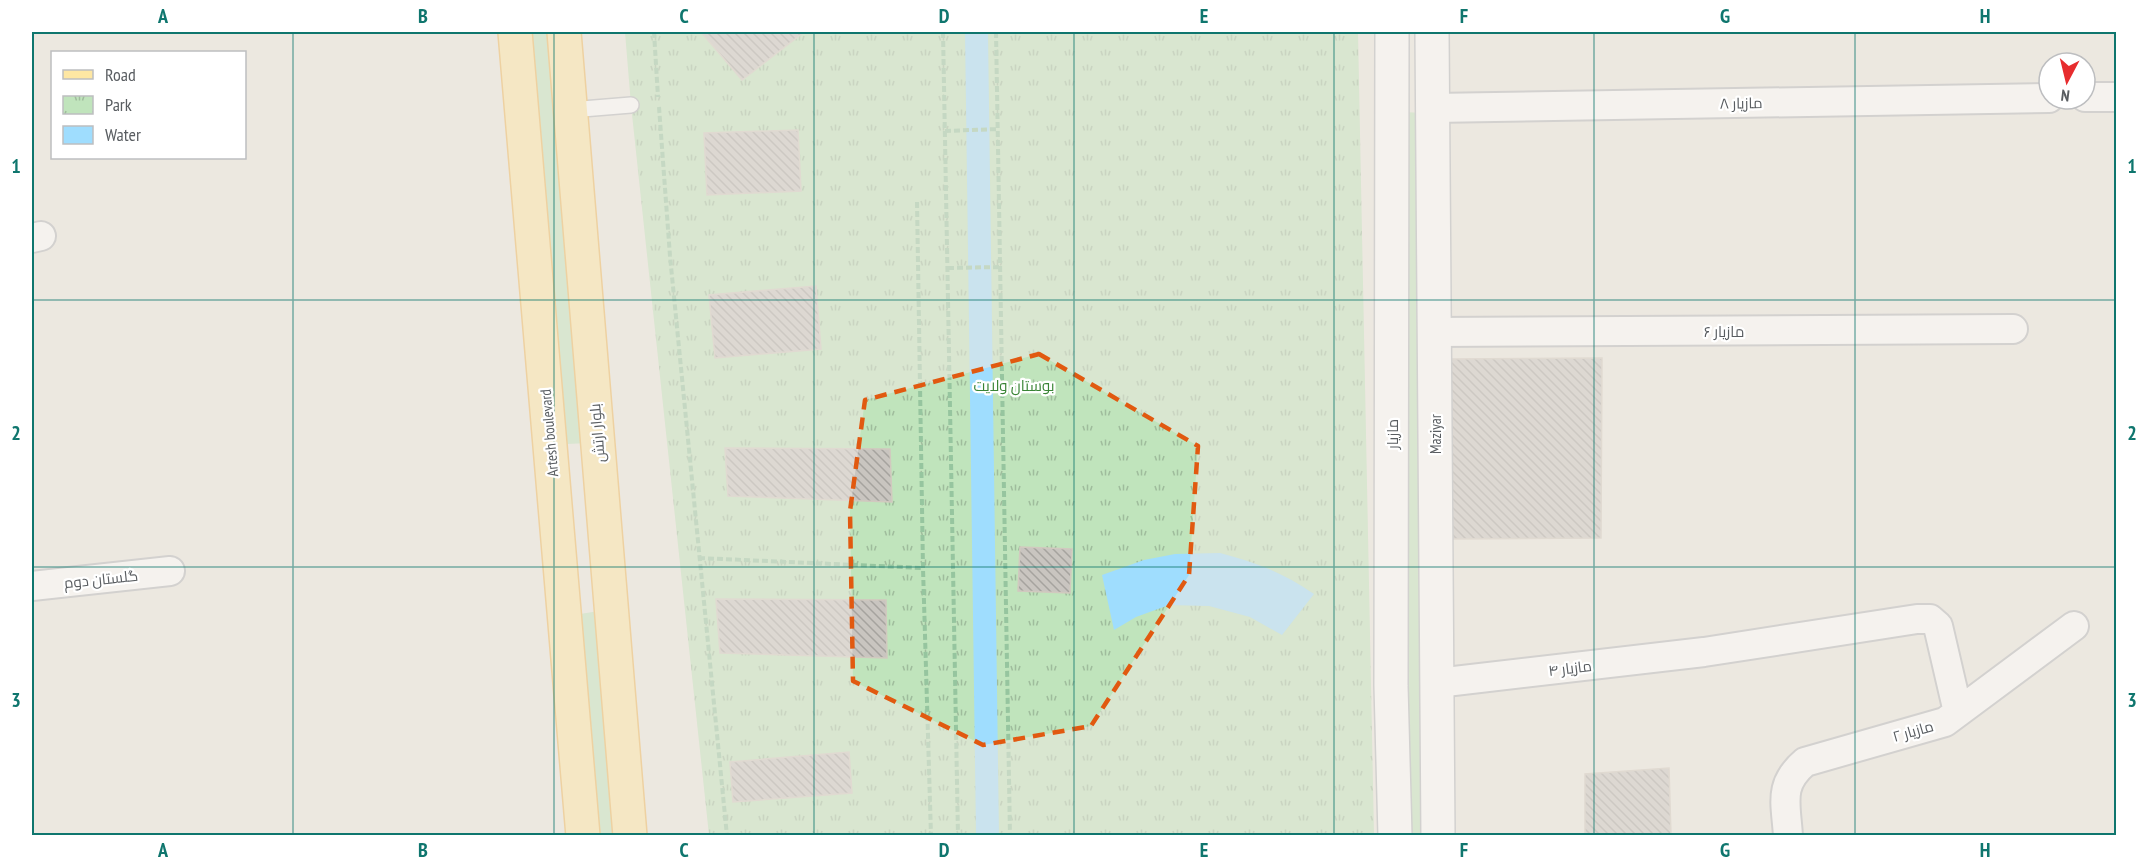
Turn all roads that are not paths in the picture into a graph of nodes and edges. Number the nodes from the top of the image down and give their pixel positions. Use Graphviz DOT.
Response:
graph roads {
  1 [pos="515,32"];
  2 [pos="564,32"];
  3 [pos="1392,32"];
  4 [pos="1432,32"];
  5 [pos="2097,97"];
  6 [pos="2116,97"];
  7 [pos="2037,98"];
  8 [pos="631,105"];
  9 [pos="1433,108"];
  10 [pos="570,110"];
  11 [pos="2013,329"];
  12 [pos="1434,332"];
  13 [pos="602,499"];
  14 [pos="555,503"];
  15 [pos="170,571"];
  16 [pos="32,586"];
  17 [pos="2074,626"];
  18 [pos="1437,683"];
  19 [pos="1958,712"];
  20 [pos="583,836"];
  21 [pos="630,836"];
  22 [pos="1395,836"];
  23 [pos="1438,836"];
  24 [pos="1788,836"];
  1 -- 14 [label="main road, Artesh boulevard"];
  2 -- 10 [label="main road, بلوار ارتش"];
  3 -- 22 [label="main road, مازیار"];
  4 -- 9 [label="main road, Maziyar"];
  5 -- 6 [label="street"];
  7 -- 9 [label="street, مازیار ٨"];
  8 -- 10 [label="lane"];
  9 -- 12 [label="main road, Maziyar"];
  10 -- 13 [label="main road, بلوار ارتش"];
  11 -- 12 [label="street, مازیار ۶"];
  12 -- 18 [label="main road, Maziyar"];
  13 -- 14 [label="main road"];
  13 -- 21 [label="main road, بلوار ارتش"];
  14 -- 20 [label="main road, Artesh boulevard"];
  15 -- 16 [label="street, گلستان دوم"];
  17 -- 19 [label="street, مازیار ۲"];
  18 -- 19 [label="street, مازیار ۴"];
  18 -- 23 [label="main road, Maziyar"];
  19 -- 24 [label="street, مازیار ۲"];
}
